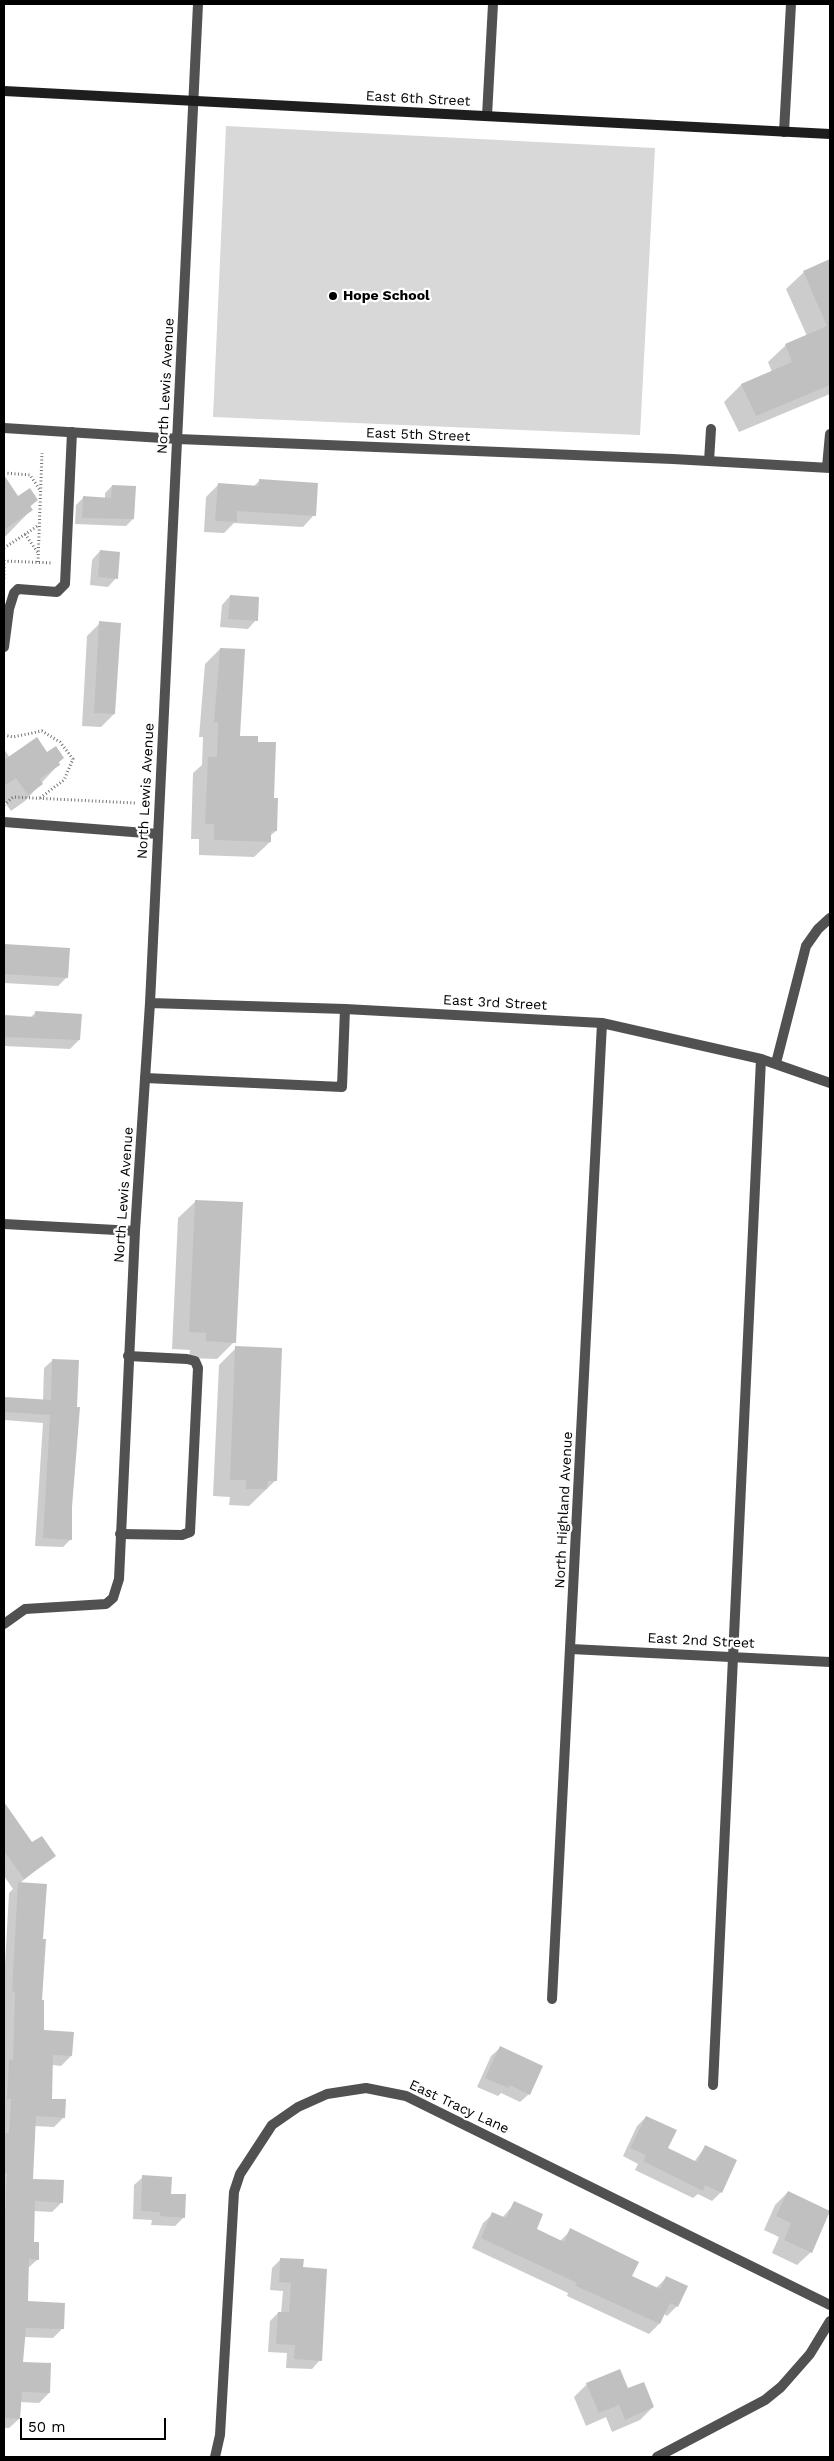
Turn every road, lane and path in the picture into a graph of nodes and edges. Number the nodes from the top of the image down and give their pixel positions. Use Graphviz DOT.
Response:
graph roads {
  1 [pos="198,4"];
  2 [pos="493,4"];
  3 [pos="791,4"];
  4 [pos="4,91"];
  5 [pos="193,101"];
  6 [pos="487,116"];
  7 [pos="784,132"];
  8 [pos="830,134"];
  9 [pos="4,428"];
  10 [pos="712,429"];
  11 [pos="72,432"];
  12 [pos="830,434"];
  13 [pos="178,439"];
  14 [pos="42,453"];
  15 [pos="709,461"];
  16 [pos="829,468"];
  17 [pos="4,473"];
  18 [pos="40,491"];
  19 [pos="39,525"];
  20 [pos="25,534"];
  21 [pos="4,548"];
  22 [pos="38,553"];
  23 [pos="4,561"];
  24 [pos="38,562"];
  25 [pos="66,564"];
  26 [pos="4,584"];
  27 [pos="4,646"];
  28 [pos="4,735"];
  29 [pos="40,798"];
  30 [pos="135,803"];
  31 [pos="4,805"];
  32 [pos="4,822"];
  33 [pos="158,834"];
  34 [pos="830,918"];
  35 [pos="150,1004"];
  36 [pos="346,1009"];
  37 [pos="602,1023"];
  38 [pos="761,1059"];
  39 [pos="776,1063"];
  40 [pos="145,1078"];
  41 [pos="830,1083"];
  42 [pos="4,1224"];
  43 [pos="135,1231"];
  44 [pos="128,1356"];
  45 [pos="120,1534"];
  46 [pos="4,1624"];
  47 [pos="571,1648"];
  48 [pos="733,1657"];
  49 [pos="830,1662"];
  50 [pos="552,1999"];
  51 [pos="713,2085"];
  52 [pos="830,2305"];
  53 [pos="830,2321"];
  54 [pos="215,2457"];
  55 [pos="657,2457"];
  1 -- 5 [label="street, North Lewis Avenue"];
  2 -- 6 [label="street"];
  3 -- 7 [label="street"];
  4 -- 5 [label="main road, East 6th Street"];
  5 -- 6 [label="main road, East 6th Street"];
  5 -- 13 [label="street, North Lewis Avenue"];
  6 -- 7 [label="main road, East 6th Street"];
  7 -- 8 [label="main road, East 6th Street"];
  9 -- 11 [label="street, East 5th Street"];
  10 -- 15 [label="street"];
  11 -- 13 [label="street, East 5th Street"];
  11 -- 25 [label="street"];
  12 -- 16 [label="street"];
  13 -- 15 [label="street, East 5th Street"];
  13 -- 33 [label="street, North Lewis Avenue"];
  14 -- 18 [label="path"];
  15 -- 16 [label="street, East 5th Street"];
  17 -- 18 [label="path"];
  18 -- 19 [label="path"];
  19 -- 20 [label="path"];
  19 -- 22 [label="path"];
  20 -- 21 [label="path"];
  20 -- 22 [label="path"];
  22 -- 24 [label="path"];
  23 -- 24 [label="path"];
  23 -- 26 [label="path"];
  24 -- 25 [label="path"];
  25 -- 27 [label="street"];
  28 -- 29 [label="path"];
  29 -- 30 [label="path"];
  29 -- 31 [label="path"];
  32 -- 33 [label="street"];
  33 -- 35 [label="street, North Lewis Avenue"];
  34 -- 39 [label="street"];
  35 -- 36 [label="street, East 3rd Street"];
  35 -- 40 [label="street, North Lewis Avenue"];
  36 -- 37 [label="street, East 3rd Street"];
  36 -- 40 [label="street"];
  37 -- 38 [label="street, East 3rd Street"];
  37 -- 47 [label="street, North Highland Avenue"];
  38 -- 39 [label="street, East 3rd Street"];
  38 -- 48 [label="street"];
  39 -- 41 [label="street, East 3rd Street"];
  40 -- 43 [label="street, North Lewis Avenue"];
  42 -- 43 [label="street"];
  43 -- 44 [label="street, North Lewis Avenue"];
  44 -- 45 [label="street, North Lewis Avenue"];
  44 -- 45 [label="street"];
  45 -- 46 [label="street, North Lewis Avenue"];
  47 -- 48 [label="street, East 2nd Street"];
  47 -- 50 [label="street, North Highland Avenue"];
  48 -- 49 [label="street, East 2nd Street"];
  48 -- 51 [label="street"];
  52 -- 54 [label="street, East Tracy Lane"];
  53 -- 55 [label="street"];
}
